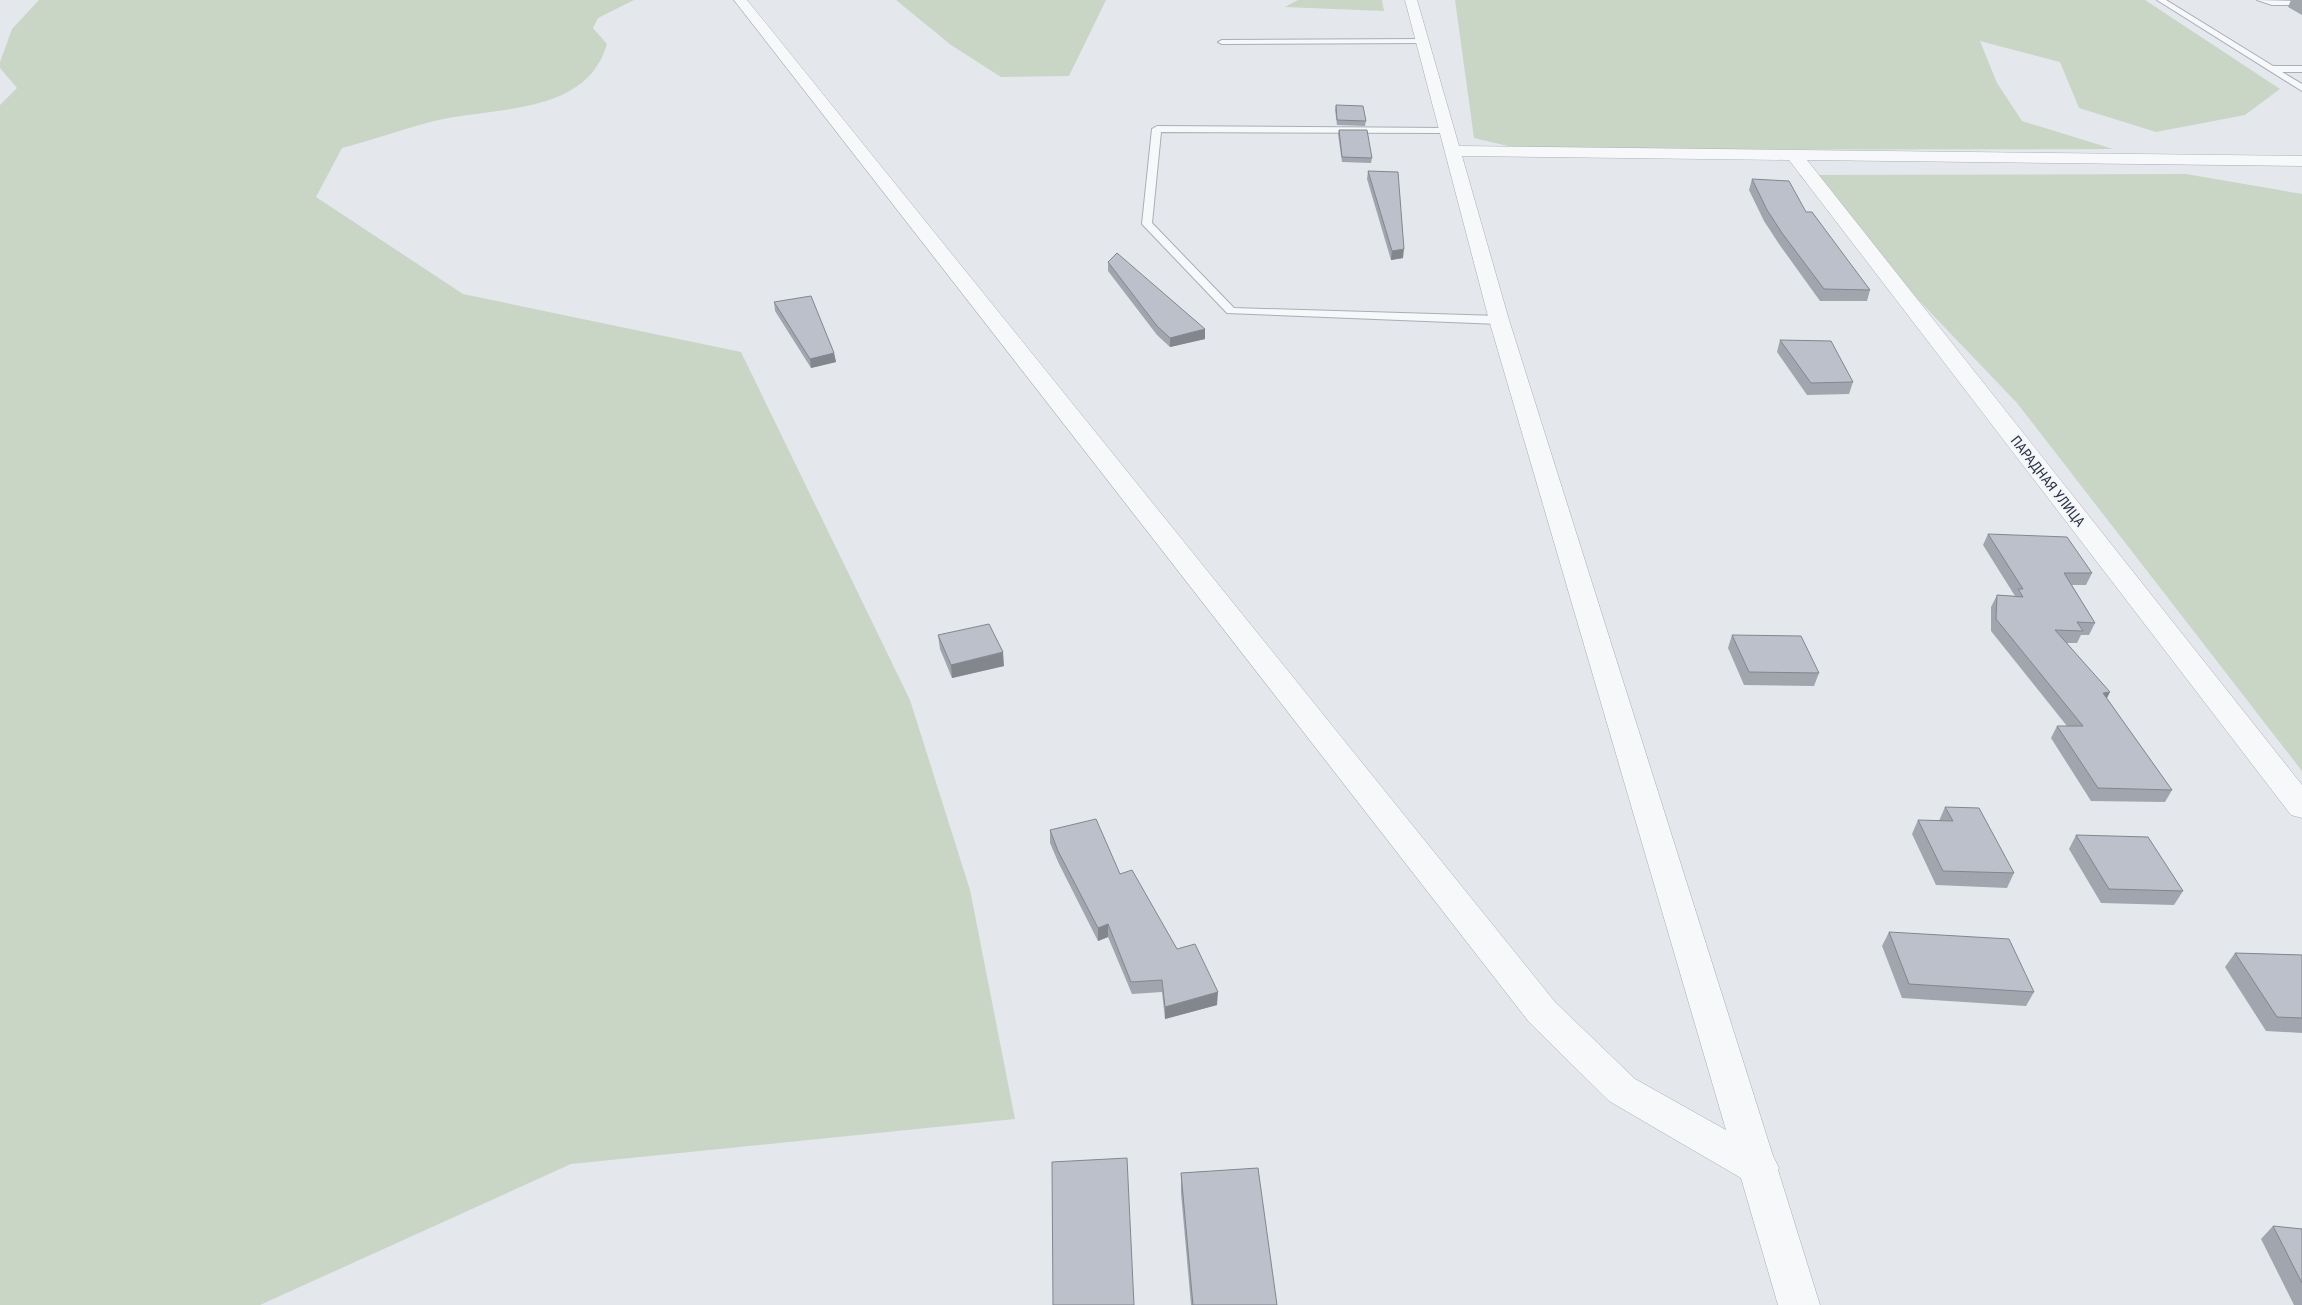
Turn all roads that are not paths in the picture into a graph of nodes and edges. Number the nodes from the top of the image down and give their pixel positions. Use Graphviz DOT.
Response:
graph roads {
  1 [pos="740,0"];
  2 [pos="1411,0"];
  3 [pos="2161,0"];
  4 [pos="2261,0"];
  5 [pos="2302,3"];
  6 [pos="1422,41"];
  7 [pos="1222,42"];
  8 [pos="2271,69"];
  9 [pos="2302,69"];
  10 [pos="2302,88"];
  11 [pos="1449,140"];
  12 [pos="1794,155"];
  13 [pos="2302,161"];
  14 [pos="1499,320"];
  15 [pos="2302,807"];
  16 [pos="1759,1168"];
  17 [pos="1799,1305"];
  1 -- 16 [label="street"];
  2 -- 6 [label="street"];
  3 -- 8 [label="lane"];
  4 -- 5 [label="lane"];
  6 -- 7 [label="lane"];
  6 -- 11 [label="street"];
  8 -- 9 [label="lane"];
  8 -- 10 [label="lane"];
  11 -- 12 [label="street"];
  11 -- 14 [label="street"];
  11 -- 14 [label="lane"];
  12 -- 13 [label="street"];
  12 -- 15 [label="street, ПАРАДНАЯ УЛИЦА"];
  14 -- 16 [label="street"];
  16 -- 17 [label="street"];
}
